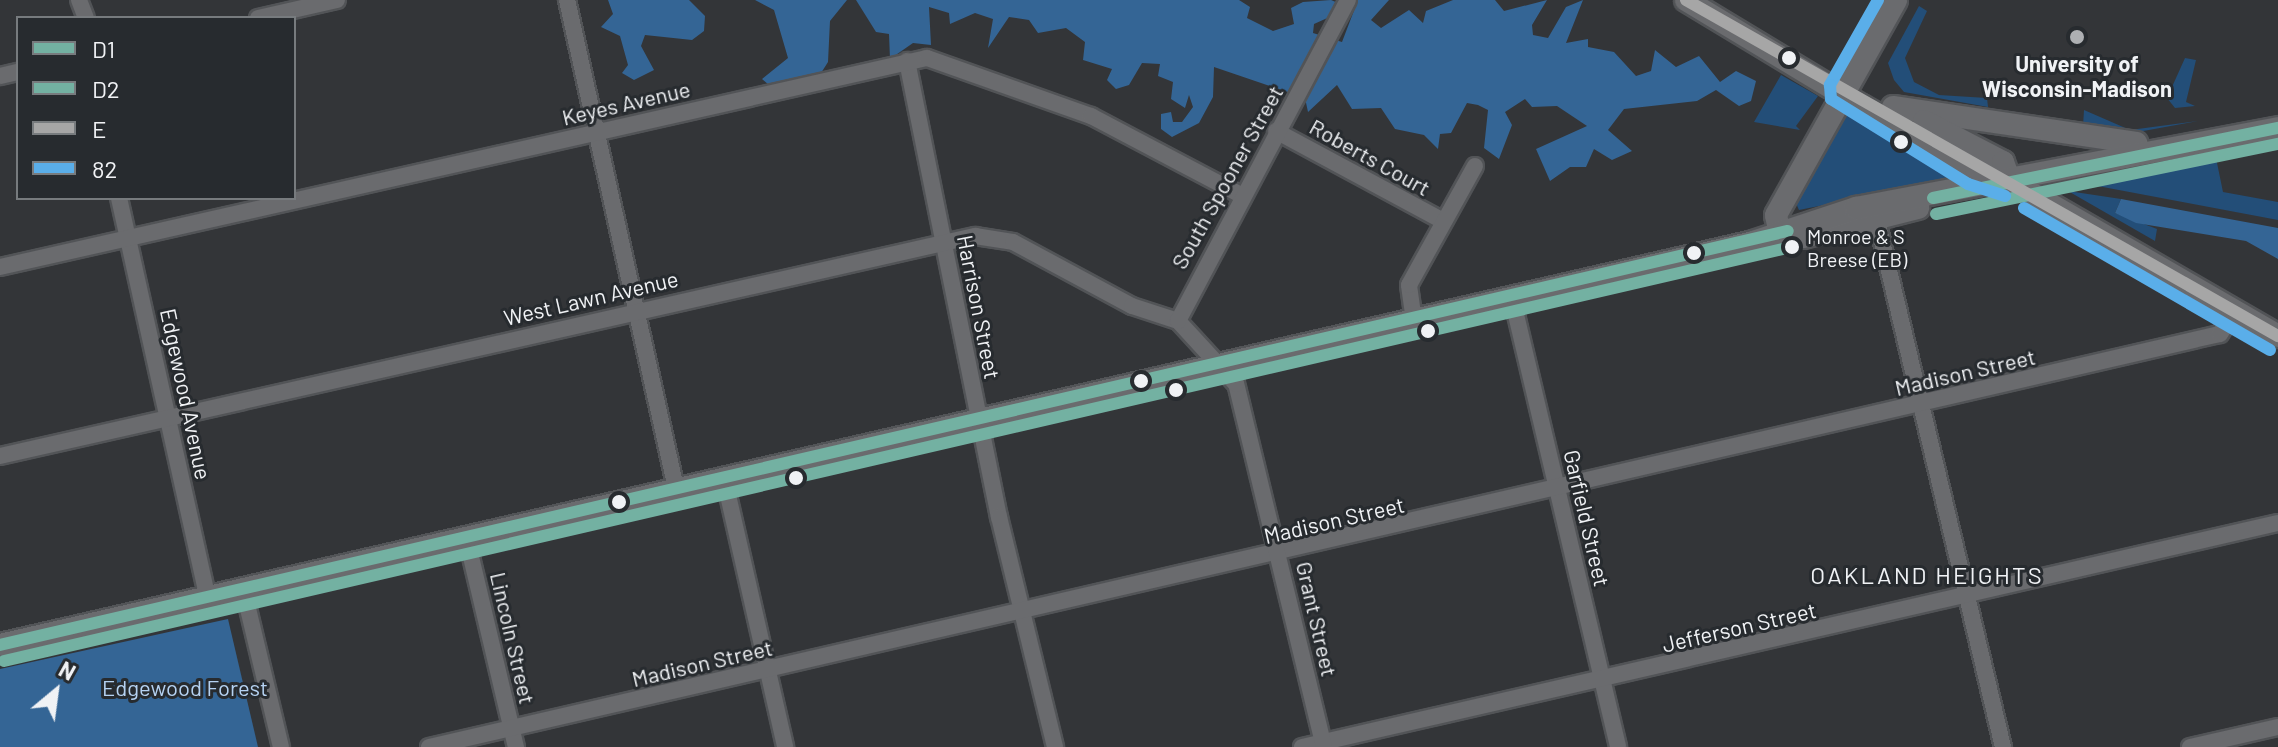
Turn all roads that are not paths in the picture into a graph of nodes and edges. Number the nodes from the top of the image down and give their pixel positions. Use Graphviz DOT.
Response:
graph roads {
  1 [pos="337,0"];
  2 [pos="567,0"];
  3 [pos="1348,0"];
  4 [pos="1896,0"];
  5 [pos="1697,3"];
  6 [pos="267,16"];
  7 [pos="907,61"];
  8 [pos="1845,91"];
  9 [pos="1893,107"];
  10 [pos="1901,128"];
  11 [pos="2278,128"];
  12 [pos="1276,131"];
  13 [pos="595,132"];
  14 [pos="1969,141"];
  15 [pos="2209,141"];
  16 [pos="1475,166"];
  17 [pos="2075,166"];
  18 [pos="2010,181"];
  19 [pos="1241,195"];
  20 [pos="120,200"];
  21 [pos="1875,212"];
  22 [pos="1443,221"];
  23 [pos="1784,232"];
  24 [pos="129,238"];
  25 [pos="944,242"];
  26 [pos="0,267"];
  27 [pos="1512,298"];
  28 [pos="636,310"];
  29 [pos="2235,311"];
  30 [pos="1178,321"];
  31 [pos="1414,321"];
  32 [pos="2278,336"];
  33 [pos="1222,366"];
  34 [pos="1922,405"];
  35 [pos="170,419"];
  36 [pos="980,424"];
  37 [pos="0,456"];
  38 [pos="725,482"];
  39 [pos="1558,492"];
  40 [pos="677,493"];
  41 [pos="2278,523"];
  42 [pos="467,540"];
  43 [pos="1279,555"];
  44 [pos="244,592"];
  45 [pos="1970,596"];
  46 [pos="208,599"];
  47 [pos="1024,613"];
  48 [pos="0,645"];
  49 [pos="766,670"];
  50 [pos="1602,682"];
  51 [pos="2278,727"];
  52 [pos="512,728"];
  53 [pos="1324,744"];
  54 [pos="281,747"];
  55 [pos="429,747"];
  56 [pos="516,747"];
  57 [pos="785,747"];
  58 [pos="1055,747"];
  59 [pos="1302,747"];
  60 [pos="1618,747"];
  61 [pos="2003,747"];
  62 [pos="2190,747"];
  1 -- 6 [label="street"];
  2 -- 13 [label="street"];
  3 -- 12 [label="street, South Spooner Street"];
  4 -- 8 [label="main road"];
  5 -- 8 [label="main road"];
  7 -- 13 [label="street, Keyes Avenue"];
  7 -- 19 [label="street, Keyes Avenue"];
  7 -- 25 [label="street, Harrison Street"];
  8 -- 9 [label="main road"];
  8 -- 10 [label="main road"];
  8 -- 23 [label="main road"];
  9 -- 14 [label="main road"];
  9 -- 15 [label="main road"];
  10 -- 14 [label="main road"];
  10 -- 18 [label="main road"];
  11 -- 15 [label="main road"];
  12 -- 19 [label="street, South Spooner Street"];
  12 -- 22 [label="street, Roberts Court"];
  13 -- 24 [label="street, Keyes Avenue"];
  13 -- 28 [label="street"];
  14 -- 17 [label="main road"];
  14 -- 18 [label="main road"];
  15 -- 17 [label="main road"];
  16 -- 22 [label="street"];
  17 -- 18 [label="main road"];
  18 -- 21 [label="main road"];
  18 -- 29 [label="main road"];
  19 -- 30 [label="street, South Spooner Street"];
  20 -- 24 [label="street, Edgewood Avenue"];
  21 -- 23 [label="main road"];
  21 -- 34 [label="street"];
  22 -- 31 [label="street"];
  23 -- 27 [label="main road"];
  24 -- 26 [label="street, Keyes Avenue"];
  24 -- 35 [label="street, Edgewood Avenue"];
  25 -- 28 [label="street, West Lawn Avenue"];
  25 -- 30 [label="street, West Lawn Avenue"];
  25 -- 36 [label="street, Harrison Street"];
  27 -- 31 [label="main road"];
  27 -- 39 [label="street, Garfield Street"];
  28 -- 35 [label="street, West Lawn Avenue"];
  28 -- 40 [label="street"];
  29 -- 32 [label="main road"];
  29 -- 34 [label="street, Madison Street"];
  30 -- 33 [label="street"];
  31 -- 33 [label="main road"];
  33 -- 36 [label="main road"];
  33 -- 43 [label="street, Grant Street"];
  34 -- 39 [label="street, Madison Street"];
  34 -- 45 [label="street"];
  35 -- 37 [label="street, West Lawn Avenue"];
  35 -- 46 [label="street, Edgewood Avenue"];
  36 -- 38 [label="main road"];
  36 -- 47 [label="street, Harrison Street"];
  38 -- 40 [label="main road"];
  38 -- 49 [label="street"];
  39 -- 43 [label="street, Madison Street"];
  39 -- 50 [label="street, Garfield Street"];
  40 -- 42 [label="main road"];
  41 -- 45 [label="street, Jefferson Street"];
  42 -- 44 [label="main road"];
  42 -- 52 [label="street, Lincoln Street"];
  43 -- 47 [label="street, Madison Street"];
  43 -- 53 [label="street, Grant Street"];
  44 -- 46 [label="main road"];
  44 -- 54 [label="street"];
  45 -- 50 [label="street, Jefferson Street"];
  45 -- 61 [label="street"];
  46 -- 48 [label="main road"];
  47 -- 49 [label="street, Madison Street"];
  47 -- 58 [label="street, Harrison Street"];
  49 -- 52 [label="street, Madison Street"];
  49 -- 57 [label="street"];
  50 -- 53 [label="street, Jefferson Street"];
  50 -- 60 [label="street, Garfield Street"];
  51 -- 62 [label="street"];
  52 -- 55 [label="street, Madison Street"];
  52 -- 56 [label="street, Lincoln Street"];
  53 -- 59 [label="street, Jefferson Street"];
}
